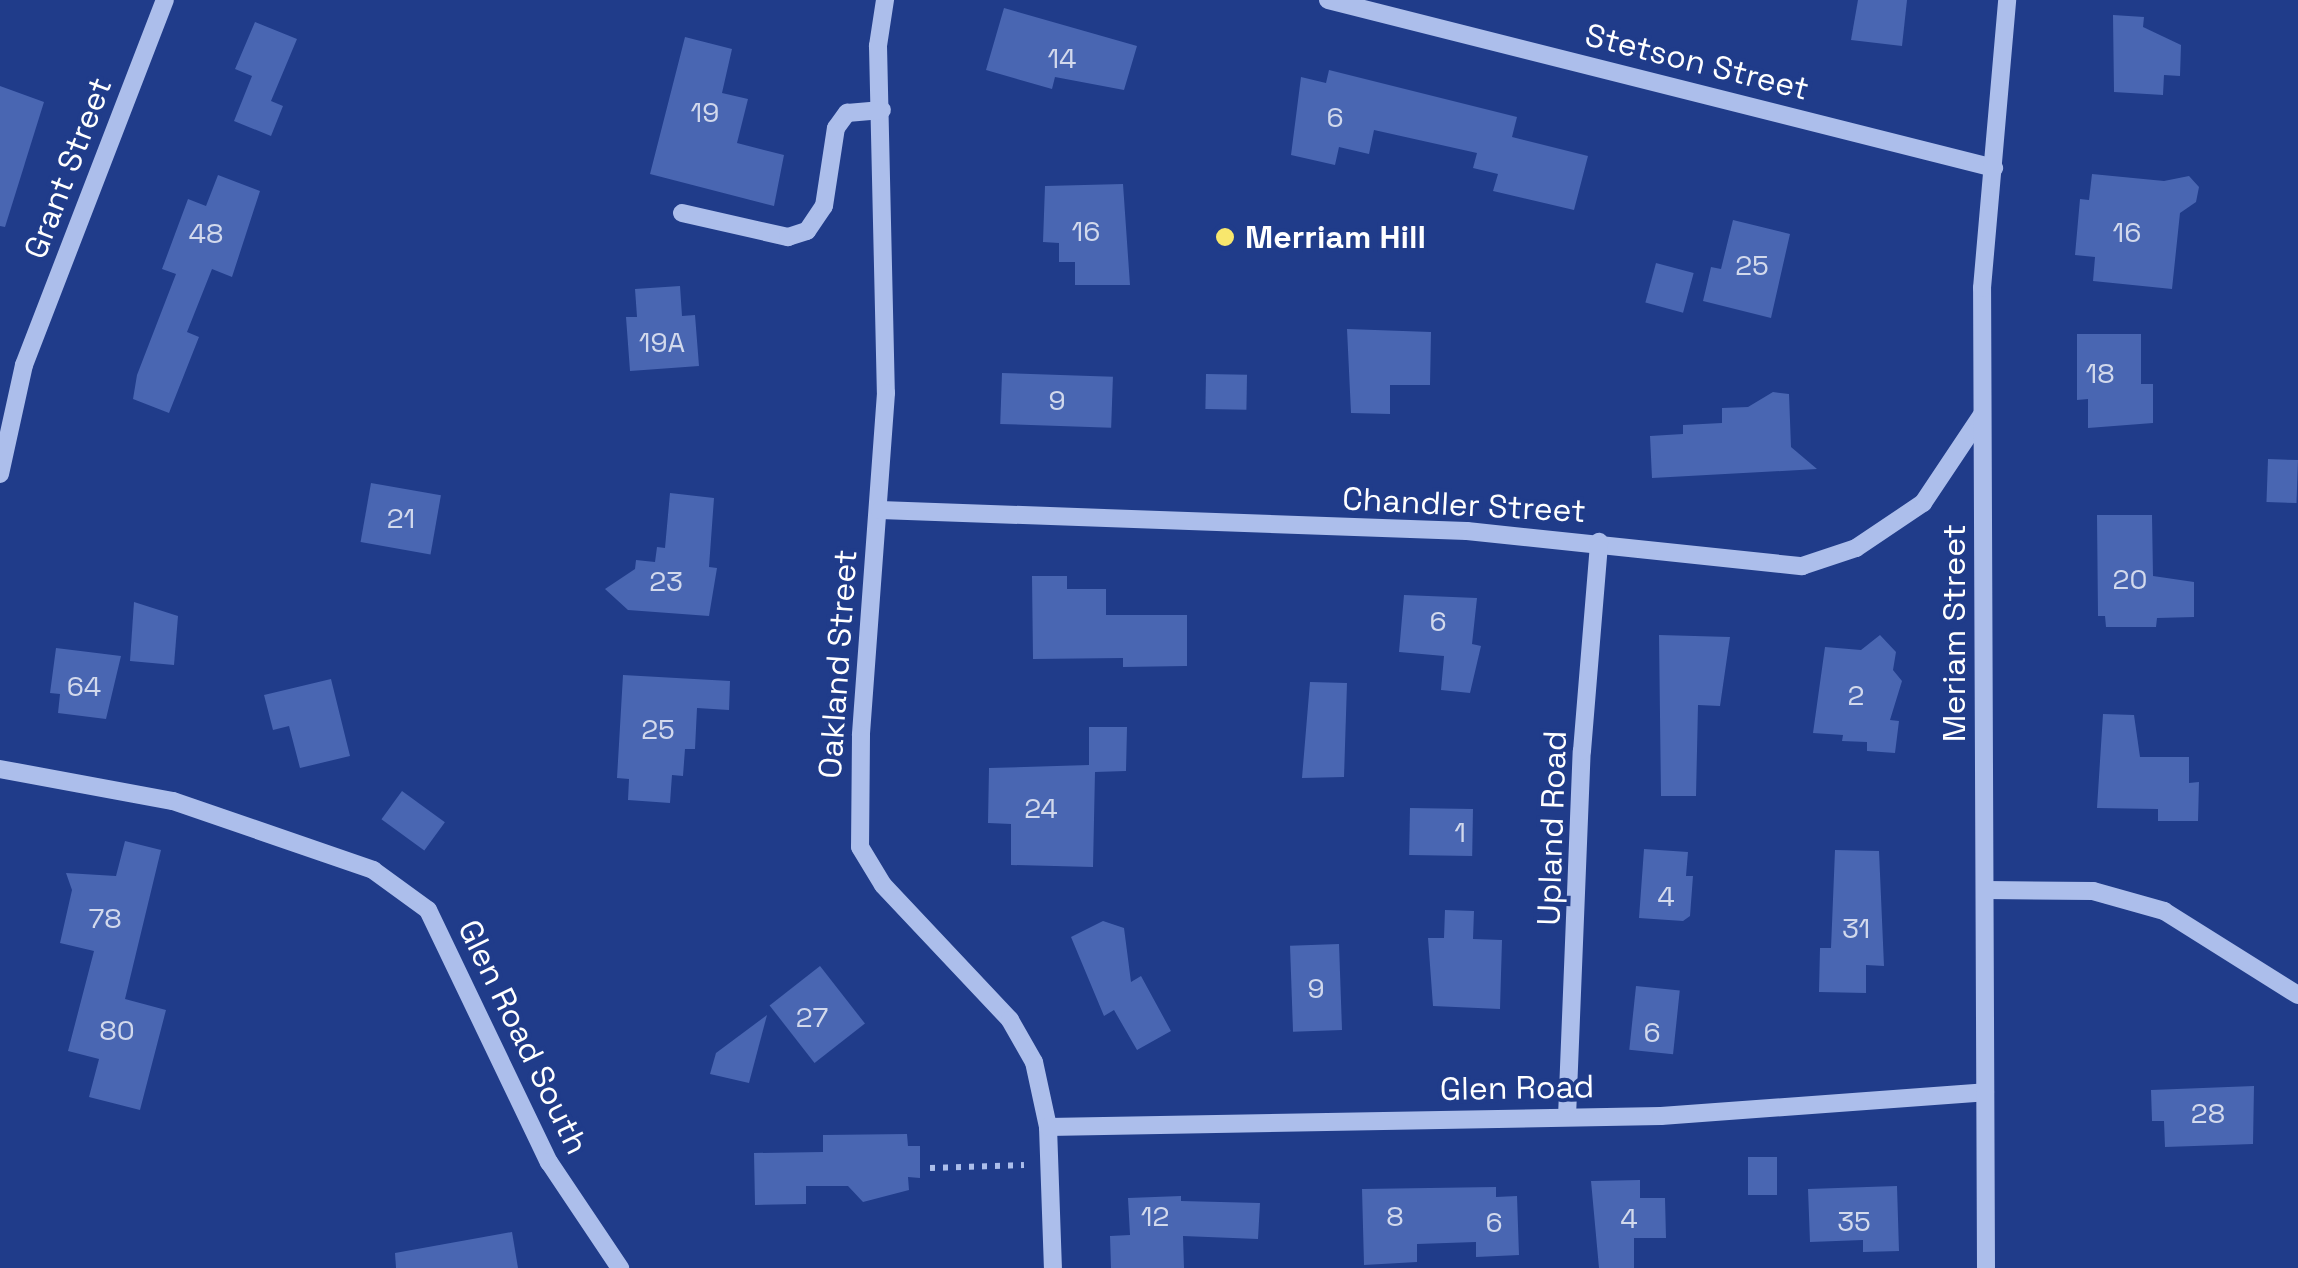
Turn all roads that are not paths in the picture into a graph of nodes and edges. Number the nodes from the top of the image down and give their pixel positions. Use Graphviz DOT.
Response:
graph roads {
  1 [pos="165,0"];
  2 [pos="885,0"];
  3 [pos="1328,0"];
  4 [pos="2008,0"];
  5 [pos="882,110"];
  6 [pos="1994,168"];
  7 [pos="682,213"];
  8 [pos="1981,416"];
  9 [pos="0,474"];
  10 [pos="880,510"];
  11 [pos="1599,542"];
  12 [pos="0,769"];
  13 [pos="1985,890"];
  14 [pos="2298,995"];
  15 [pos="1985,1092"];
  16 [pos="1567,1117"];
  17 [pos="1048,1127"];
  18 [pos="620,1268"];
  19 [pos="1052,1268"];
  20 [pos="1986,1268"];
  1 -- 9 [label="street, Grant Street"];
  2 -- 5 [label="street, Oakland Street"];
  3 -- 6 [label="street, Stetson Street"];
  4 -- 6 [label="street, Meriam Street"];
  5 -- 7 [label="street"];
  5 -- 10 [label="street, Oakland Street"];
  6 -- 8 [label="street, Meriam Street"];
  8 -- 11 [label="street, Chandler Street"];
  8 -- 13 [label="street, Meriam Street"];
  10 -- 11 [label="street, Chandler Street"];
  10 -- 17 [label="street, Oakland Street"];
  11 -- 16 [label="street, Upland Road"];
  12 -- 18 [label="street, Glen Road South"];
  13 -- 14 [label="street"];
  13 -- 15 [label="street, Meriam Street"];
  15 -- 16 [label="street, Glen Road"];
  15 -- 20 [label="street, Meriam Street"];
  16 -- 17 [label="street, Glen Road"];
  17 -- 19 [label="street, Oakland Street"];
}
